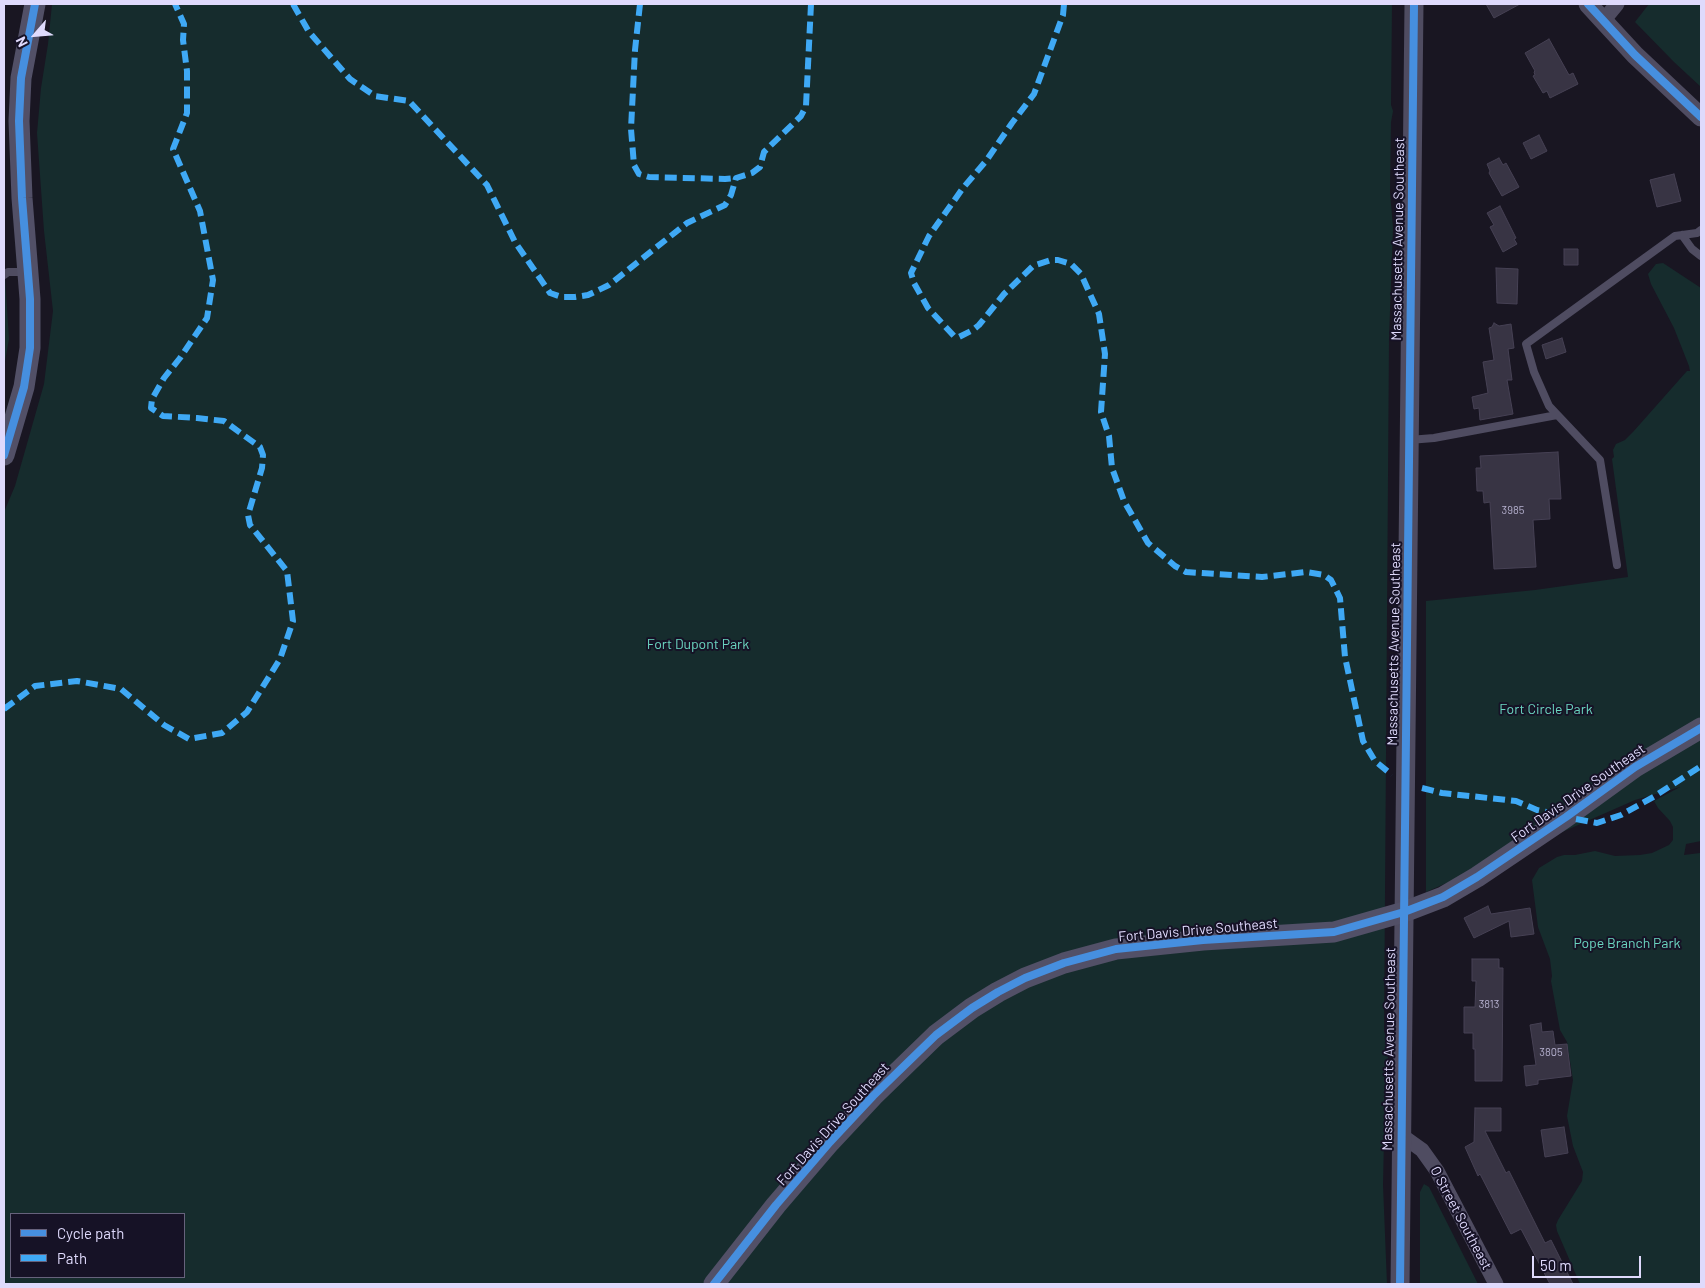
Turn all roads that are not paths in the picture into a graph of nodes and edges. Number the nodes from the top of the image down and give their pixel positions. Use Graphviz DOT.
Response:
graph roads {
  1 [pos="35,4"];
  2 [pos="1414,4"];
  3 [pos="1588,4"];
  4 [pos="1617,4"];
  5 [pos="1603,21"];
  6 [pos="1701,117"];
  7 [pos="1701,230"];
  8 [pos="1682,235"];
  9 [pos="1701,256"];
  10 [pos="28,272"];
  11 [pos="4,274"];
  12 [pos="1557,415"];
  13 [pos="1408,440"];
  14 [pos="4,455"];
  15 [pos="1617,566"];
  16 [pos="1701,728"];
  17 [pos="1404,912"];
  18 [pos="1401,1135"];
  19 [pos="714,1284"];
  20 [pos="1400,1284"];
  21 [pos="1496,1284"];
  1 -- 10 [label="main road"];
  2 -- 13 [label="street, Massachusetts Avenue Southeast"];
  3 -- 5 [label="street"];
  4 -- 5 [label="street"];
  5 -- 6 [label="street"];
  7 -- 8 [label="lane"];
  8 -- 9 [label="lane"];
  8 -- 12 [label="lane"];
  10 -- 11 [label="lane"];
  10 -- 14 [label="main road"];
  12 -- 13 [label="lane"];
  12 -- 15 [label="lane"];
  13 -- 17 [label="street, Massachusetts Avenue Southeast"];
  16 -- 17 [label="main road, Fort Davis Drive Southeast"];
  17 -- 18 [label="street, Massachusetts Avenue Southeast"];
  17 -- 19 [label="main road, Fort Davis Drive Southeast"];
  18 -- 20 [label="street, Massachusetts Avenue Southeast"];
  18 -- 21 [label="street, O Street Southeast"];
}
